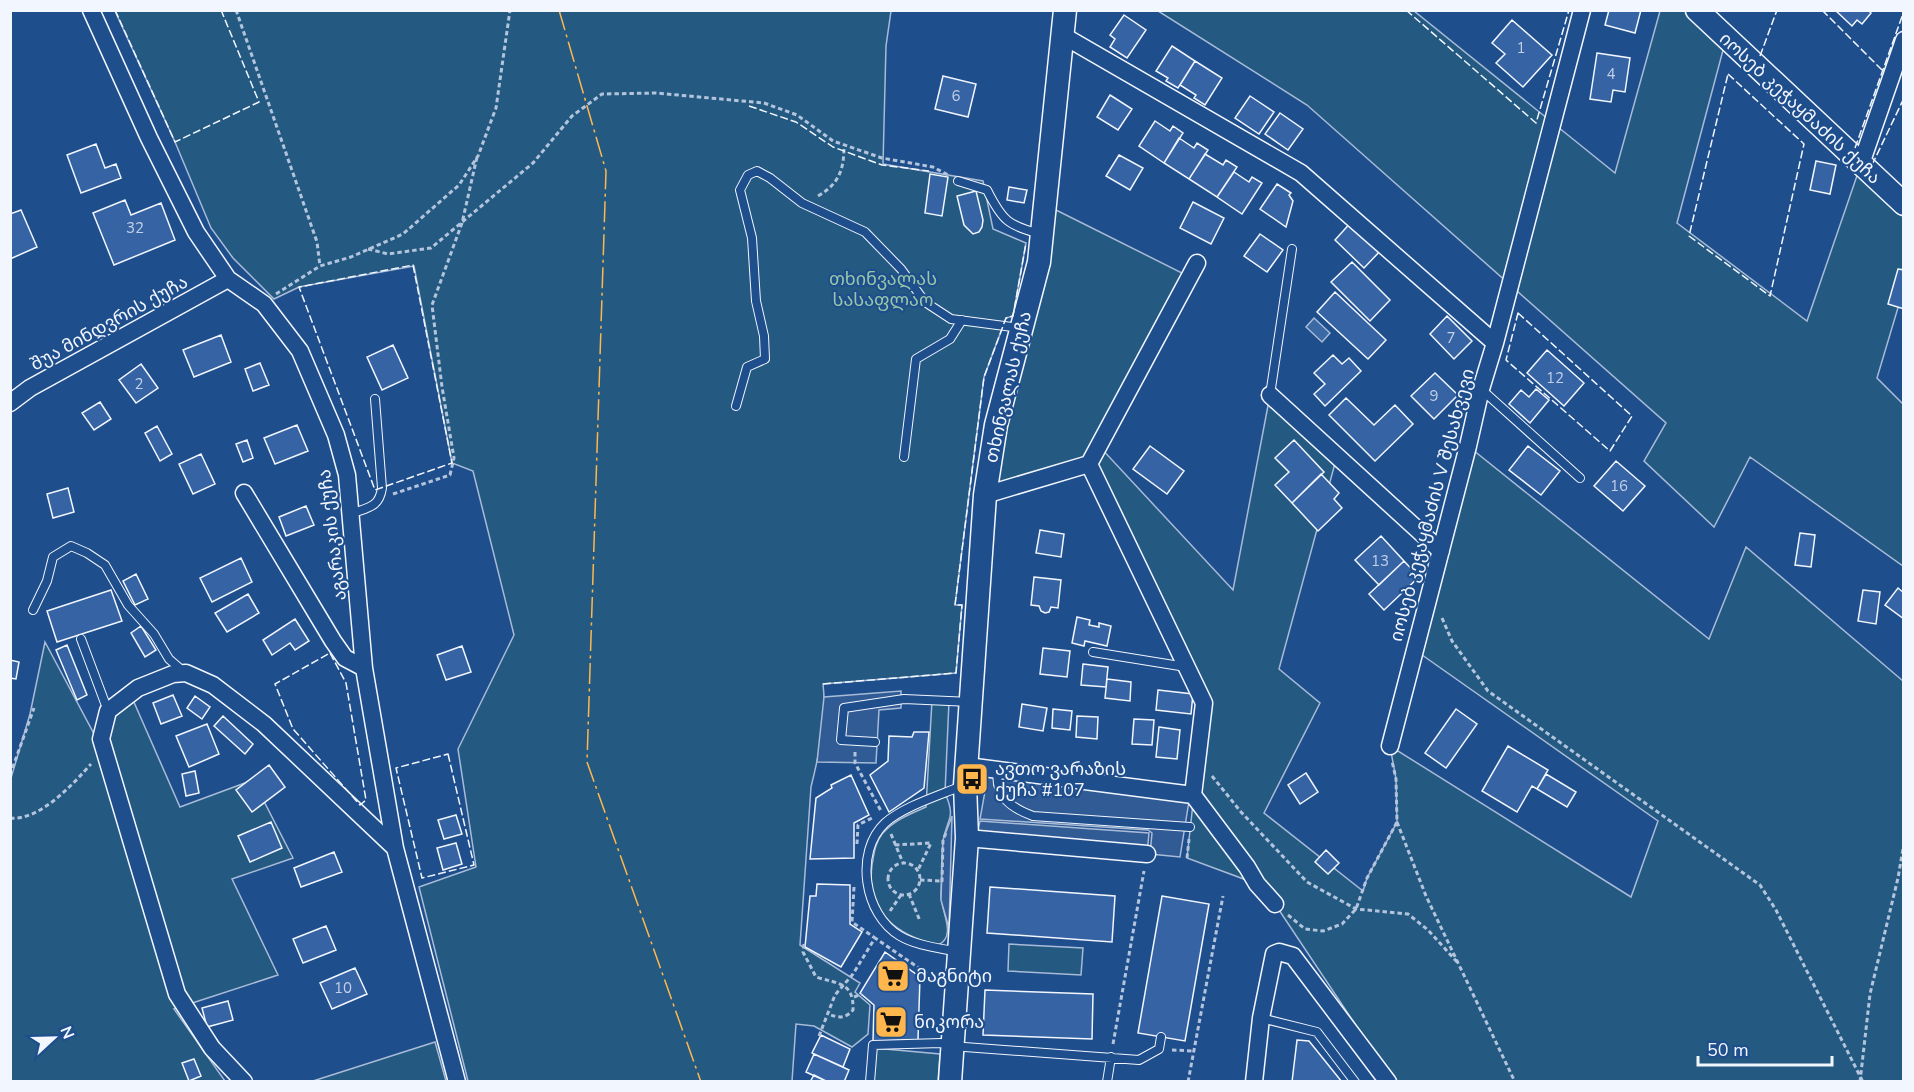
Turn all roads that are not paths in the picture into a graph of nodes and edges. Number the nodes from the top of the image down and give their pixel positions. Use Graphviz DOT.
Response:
graph roads {
  1 [pos="92,10"];
  2 [pos="1065,10"];
  3 [pos="1582,10"];
  4 [pos="1697,10"];
  5 [pos="1062,35"];
  6 [pos="1904,40"];
  7 [pos="1861,164"];
  8 [pos="958,181"];
  9 [pos="1904,204"];
  10 [pos="1042,234"];
  11 [pos="1292,249"];
  12 [pos="1197,263"];
  13 [pos="228,279"];
  14 [pos="962,320"];
  15 [pos="1021,328"];
  16 [pos="1495,343"];
  17 [pos="1481,389"];
  18 [pos="1270,395"];
  19 [pos="375,399"];
  20 [pos="10,403"];
  21 [pos="736,406"];
  22 [pos="903,457"];
  23 [pos="1089,464"];
  24 [pos="1580,478"];
  25 [pos="244,493"];
  26 [pos="985,495"];
  27 [pos="351,514"];
  28 [pos="1441,551"];
  29 [pos="33,610"];
  30 [pos="81,639"];
  31 [pos="1093,652"];
  32 [pos="1186,667"];
  33 [pos="364,668"];
  34 [pos="186,673"];
  35 [pos="971,702"];
  36 [pos="108,711"];
  37 [pos="875,742"];
  38 [pos="1389,746"];
  39 [pos="998,770"];
  40 [pos="966,775"];
  41 [pos="1193,795"];
  42 [pos="1190,827"];
  43 [pos="967,838"];
  44 [pos="395,848"];
  45 [pos="1147,854"];
  46 [pos="1275,904"];
  47 [pos="959,952"];
  48 [pos="1261,1018"];
  49 [pos="1161,1037"];
  50 [pos="951,1046"];
  51 [pos="1111,1057"];
  52 [pos="244,1082"];
  53 [pos="457,1082"];
  54 [pos="870,1082"];
  55 [pos="950,1082"];
  56 [pos="1107,1082"];
  57 [pos="1254,1082"];
  58 [pos="1355,1082"];
  59 [pos="1388,1082"];
  1 -- 13 [label="street, აგარაკის ქუჩა"];
  2 -- 5 [label="street, თხინვალას ქუჩა"];
  3 -- 16 [label="street, იოსებ კეჭაყმაძის V შესახვევი"];
  4 -- 7 [label="street, იოსებ კეჭაყმაძის ქუჩა"];
  5 -- 10 [label="street, თხინვალას ქუჩა"];
  5 -- 16 [label="street"];
  6 -- 7 [label="street"];
  7 -- 9 [label="street, იოსებ კეჭაყმაძის ქუჩა"];
  8 -- 10 [label="lane"];
  10 -- 15 [label="street, თხინვალას ქუჩა"];
  11 -- 18 [label="lane"];
  12 -- 23 [label="street"];
  13 -- 20 [label="street, შუა მინდვრის ქუჩა"];
  13 -- 27 [label="street, აგარაკის ქუჩა"];
  14 -- 15 [label="lane"];
  14 -- 21 [label="lane"];
  14 -- 22 [label="lane"];
  15 -- 26 [label="street, თხინვალას ქუჩა"];
  16 -- 17 [label="street, იოსებ კეჭაყმაძის V შესახვევი"];
  17 -- 24 [label="lane"];
  17 -- 28 [label="street, იოსებ კეჭაყმაძის V შესახვევი"];
  18 -- 28 [label="street"];
  19 -- 27 [label="lane"];
  23 -- 26 [label="street"];
  23 -- 32 [label="street"];
  25 -- 33 [label="street"];
  26 -- 35 [label="street, თხინვალას ქუჩა"];
  27 -- 33 [label="street, აგარაკის ქუჩა"];
  28 -- 38 [label="street, იოსებ კეჭაყმაძის V შესახვევი"];
  29 -- 34 [label="lane"];
  30 -- 36 [label="lane"];
  31 -- 32 [label="lane"];
  32 -- 41 [label="street"];
  33 -- 44 [label="street, აგარაკის ქუჩა"];
  34 -- 36 [label="street"];
  34 -- 44 [label="street"];
  35 -- 37 [label="lane"];
  35 -- 40 [label="street, თხინვალას ქუჩა"];
  36 -- 52 [label="street"];
  39 -- 40 [label="street"];
  39 -- 41 [label="street"];
  39 -- 42 [label="lane"];
  40 -- 43 [label="street, თხინვალას ქუჩა"];
  40 -- 47 [label="lane"];
  41 -- 46 [label="street"];
  43 -- 45 [label="street"];
  43 -- 47 [label="street, თხინვალას ქუჩა"];
  44 -- 53 [label="street, აგარაკის ქუჩა"];
  47 -- 50 [label="street, თხინვალას ქუჩა"];
  48 -- 57 [label="street"];
  48 -- 58 [label="lane"];
  48 -- 59 [label="street"];
  49 -- 51 [label="lane"];
  50 -- 51 [label="lane"];
  50 -- 54 [label="lane"];
  50 -- 55 [label="street, თხინვალას ქუჩა"];
  51 -- 56 [label="lane"];
}
